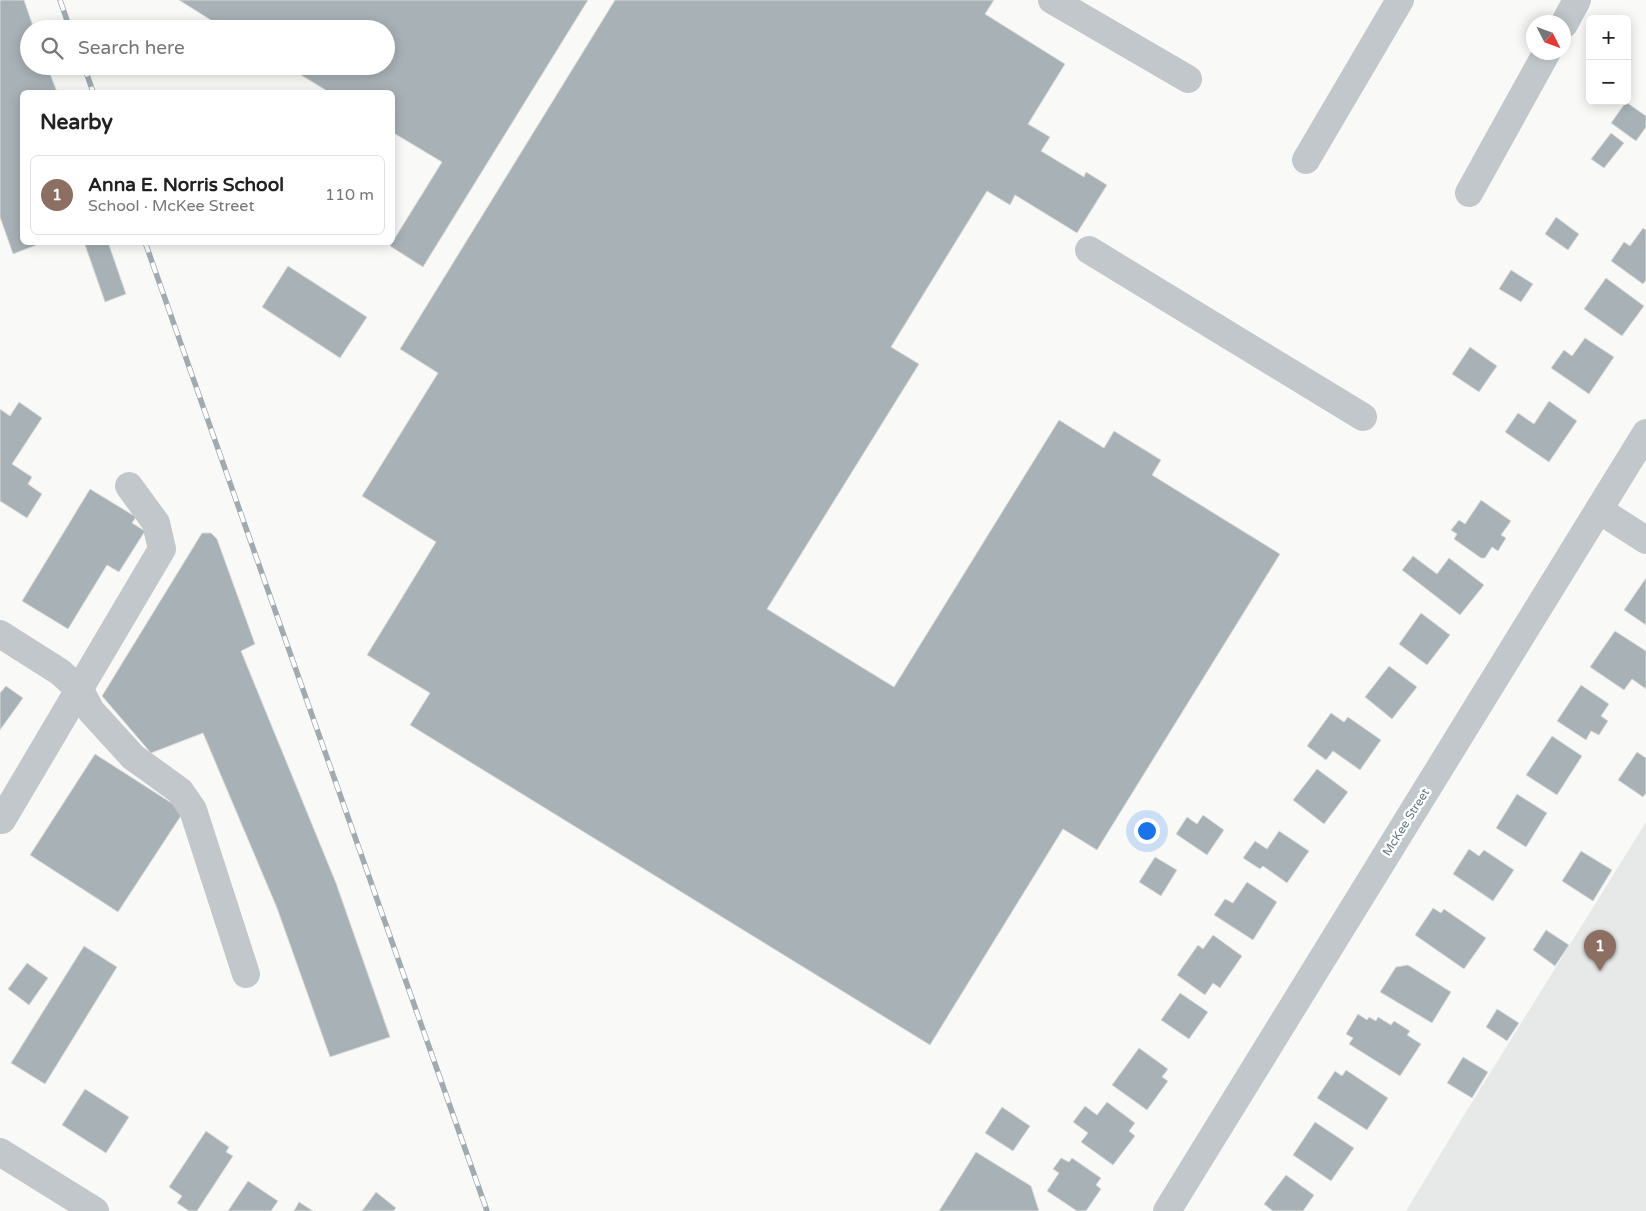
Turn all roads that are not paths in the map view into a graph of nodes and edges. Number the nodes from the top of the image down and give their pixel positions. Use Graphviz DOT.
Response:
graph roads {
  1 [pos="1052,0"];
  2 [pos="1400,0"];
  3 [pos="1577,0"];
  4 [pos="1569,15"];
  5 [pos="1543,60"];
  6 [pos="1188,79"];
  7 [pos="1306,160"];
  8 [pos="1469,193"];
  9 [pos="1090,250"];
  10 [pos="1363,417"];
  11 [pos="1646,433"];
  12 [pos="129,486"];
  13 [pos="1599,510"];
  14 [pos="1646,540"];
  15 [pos="0,634"];
  16 [pos="80,690"];
  17 [pos="2,820"];
  18 [pos="246,974"];
  19 [pos="0,1152"];
  20 [pos="94,1211"];
  21 [pos="1167,1211"];
  1 -- 6 [label="street"];
  2 -- 7 [label="street"];
  3 -- 4 [label="street"];
  5 -- 8 [label="street"];
  9 -- 10 [label="street"];
  11 -- 13 [label="street, McKee Street"];
  12 -- 16 [label="street"];
  13 -- 14 [label="street"];
  13 -- 21 [label="street, McKee Street"];
  15 -- 16 [label="street"];
  16 -- 17 [label="street"];
  16 -- 18 [label="street"];
  19 -- 20 [label="street"];
}
